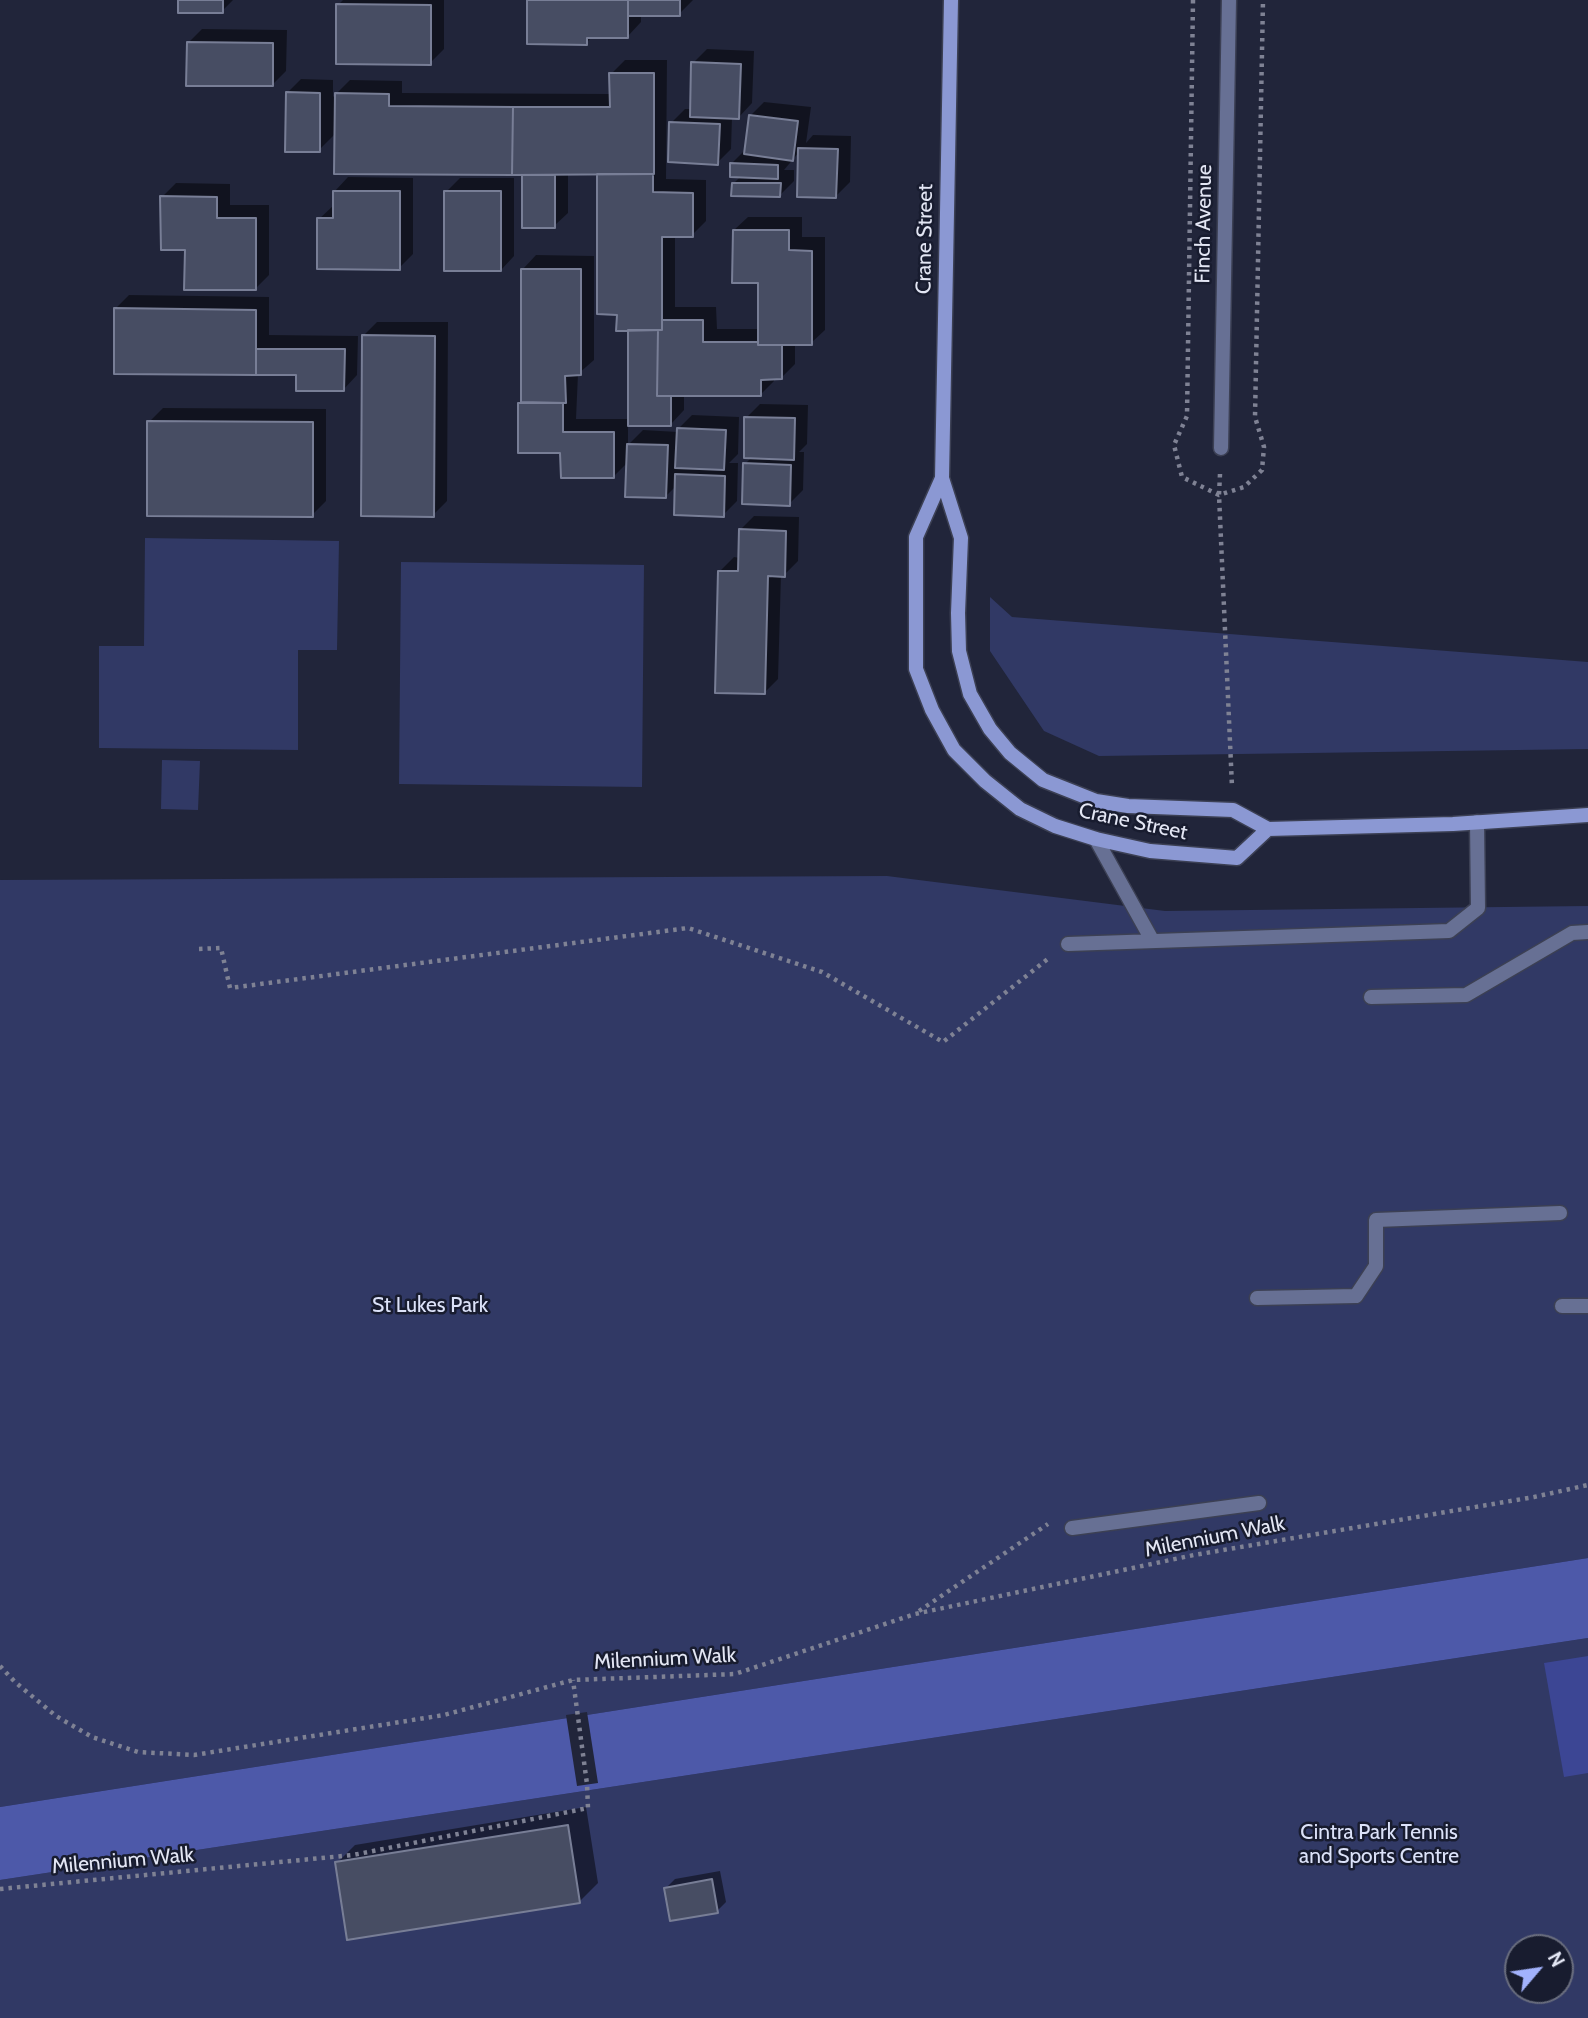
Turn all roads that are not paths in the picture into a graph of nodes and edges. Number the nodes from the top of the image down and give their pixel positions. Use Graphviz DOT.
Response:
graph roads {
  1 [pos="951,0"];
  2 [pos="1229,0"];
  3 [pos="1221,448"];
  4 [pos="942,478"];
  5 [pos="1588,814"];
  6 [pos="1477,822"];
  7 [pos="1268,829"];
  8 [pos="1096,839"];
  9 [pos="1588,932"];
  10 [pos="1152,940"];
  11 [pos="1068,944"];
  12 [pos="1371,997"];
  13 [pos="1560,1213"];
  14 [pos="1257,1298"];
  15 [pos="1562,1306"];
  16 [pos="1588,1306"];
  17 [pos="1259,1503"];
  18 [pos="1072,1528"];
  1 -- 4 [label="main road, Crane Street"];
  2 -- 3 [label="street, Finch Avenue"];
  4 -- 7 [label="main road, Crane Street"];
  4 -- 8 [label="main road, Crane Street"];
  5 -- 6 [label="main road"];
  6 -- 7 [label="main road"];
  6 -- 10 [label="street"];
  7 -- 8 [label="main road, Crane Street"];
  8 -- 10 [label="street"];
  9 -- 12 [label="street"];
  10 -- 11 [label="street"];
  13 -- 14 [label="street"];
  15 -- 16 [label="street"];
  17 -- 18 [label="street"];
}
